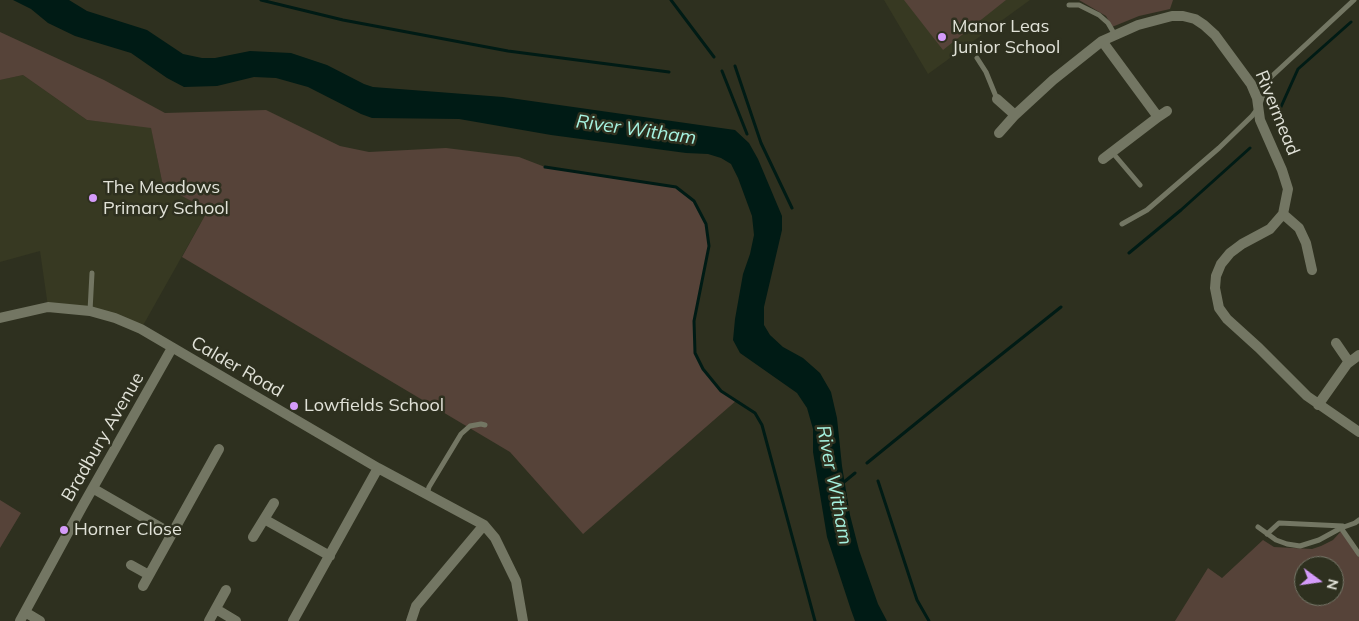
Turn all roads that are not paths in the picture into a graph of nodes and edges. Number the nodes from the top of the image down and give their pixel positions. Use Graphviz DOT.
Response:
graph roads {
  1 [pos="1354,0"];
  2 [pos="1069,5"];
  3 [pos="1115,35"];
  4 [pos="1102,41"];
  5 [pos="977,58"];
  6 [pos="997,99"];
  7 [pos="1259,107"];
  8 [pos="1167,111"];
  9 [pos="1015,115"];
  10 [pos="1158,117"];
  11 [pos="999,133"];
  12 [pos="1112,152"];
  13 [pos="1103,159"];
  14 [pos="1140,185"];
  15 [pos="1283,214"];
  16 [pos="1122,224"];
  17 [pos="1312,270"];
  18 [pos="92,273"];
  19 [pos="90,311"];
  20 [pos="0,318"];
  21 [pos="1336,343"];
  22 [pos="172,348"];
  23 [pos="1359,355"];
  24 [pos="1349,362"];
  25 [pos="1318,405"];
  26 [pos="485,425"];
  27 [pos="1359,432"];
  28 [pos="219,449"];
  29 [pos="378,468"];
  30 [pos="94,489"];
  31 [pos="427,494"];
  32 [pos="274,503"];
  33 [pos="264,519"];
  34 [pos="1359,520"];
  35 [pos="484,525"];
  36 [pos="1258,527"];
  37 [pos="1343,528"];
  38 [pos="172,534"];
  39 [pos="1267,534"];
  40 [pos="253,537"];
  41 [pos="1359,554"];
  42 [pos="330,556"];
  43 [pos="131,566"];
  44 [pos="149,575"];
  45 [pos="143,586"];
  46 [pos="226,590"];
  47 [pos="216,609"];
  48 [pos="22,616"];
  49 [pos="40,621"];
  50 [pos="209,621"];
  51 [pos="236,621"];
  52 [pos="294,621"];
  53 [pos="411,621"];
  54 [pos="524,621"];
  1 -- 7 [label="lane"];
  2 -- 3 [label="lane"];
  3 -- 4 [label="street, Rivermead"];
  3 -- 7 [label="street, Rivermead"];
  4 -- 9 [label="street, Rivermead"];
  4 -- 10 [label="street"];
  5 -- 6 [label="lane"];
  6 -- 9 [label="street"];
  7 -- 15 [label="street, Rivermead"];
  7 -- 16 [label="lane"];
  8 -- 10 [label="street"];
  9 -- 11 [label="street, Rivermead"];
  10 -- 12 [label="street"];
  12 -- 13 [label="street"];
  12 -- 14 [label="lane"];
  15 -- 17 [label="street"];
  15 -- 25 [label="street"];
  18 -- 19 [label="lane"];
  19 -- 20 [label="street, Calder Road"];
  19 -- 22 [label="street, Calder Road"];
  21 -- 24 [label="street"];
  22 -- 29 [label="street, Calder Road"];
  22 -- 30 [label="street, Bradbury Avenue"];
  23 -- 24 [label="street"];
  24 -- 25 [label="street"];
  25 -- 27 [label="street"];
  26 -- 31 [label="lane"];
  28 -- 38 [label="street"];
  29 -- 31 [label="street, Calder Road"];
  29 -- 42 [label="street"];
  30 -- 38 [label="street"];
  30 -- 48 [label="street, Bradbury Avenue"];
  31 -- 35 [label="street, Calder Road"];
  32 -- 33 [label="street"];
  33 -- 40 [label="street"];
  33 -- 42 [label="street"];
  34 -- 37 [label="lane"];
  35 -- 53 [label="street"];
  35 -- 54 [label="street, Calder Road"];
  36 -- 39 [label="lane"];
  37 -- 39 [label="lane"];
  37 -- 39 [label="lane"];
  37 -- 41 [label="lane"];
  38 -- 44 [label="street"];
  42 -- 52 [label="street"];
  43 -- 44 [label="street"];
  44 -- 45 [label="street"];
  46 -- 47 [label="street"];
  47 -- 50 [label="street"];
  47 -- 51 [label="street"];
  48 -- 49 [label="street"];
}
